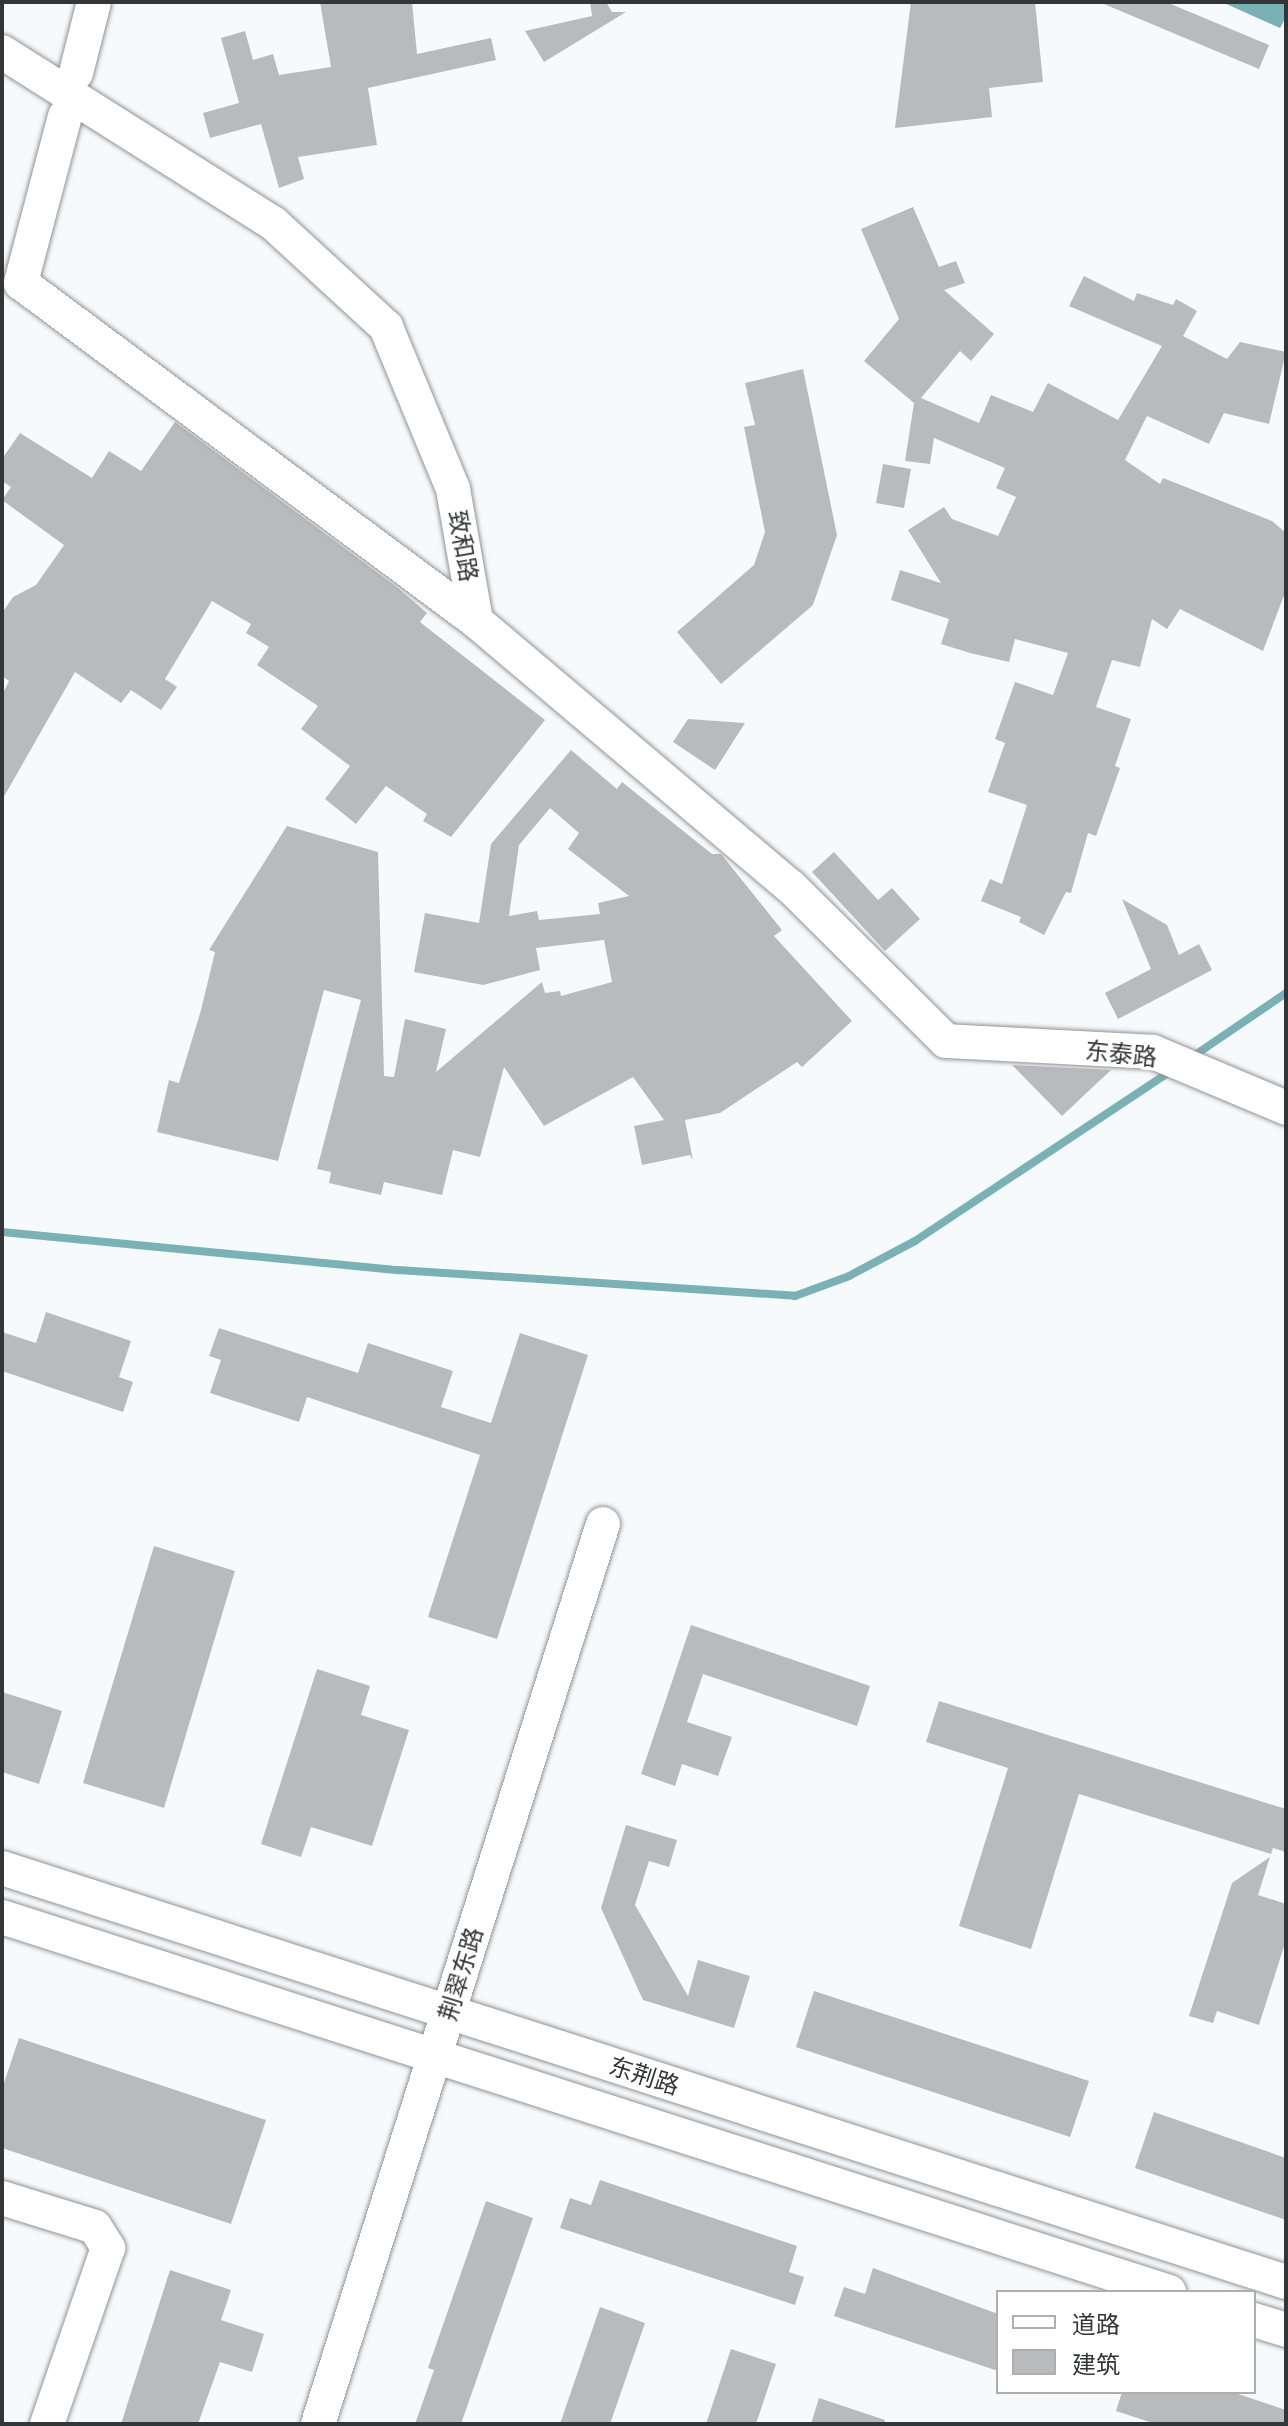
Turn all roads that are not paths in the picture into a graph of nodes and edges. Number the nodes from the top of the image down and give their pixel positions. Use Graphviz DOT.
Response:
graph roads {
  1 [pos="94,2"];
  2 [pos="2,52"];
  3 [pos="76,73"];
  4 [pos="65,116"];
  5 [pos="476,621"];
  6 [pos="1286,1108"];
  7 [pos="603,1524"];
  8 [pos="2,1868"];
  9 [pos="2,1917"];
  10 [pos="448,2013"];
  11 [pos="438,2054"];
  12 [pos="2,2198"];
  13 [pos="1286,2282"];
  14 [pos="1163,2290"];
  15 [pos="1256,2321"];
  16 [pos="1286,2330"];
  17 [pos="47,2424"];
  18 [pos="318,2424"];
  1 -- 3 [label="street"];
  2 -- 5 [label="street, 致和路"];
  4 -- 5 [label="street"];
  5 -- 6 [label="street, 东泰路"];
  7 -- 10 [label="street, 荆翠东路"];
  8 -- 10 [label="street, 东荆路"];
  9 -- 11 [label="street, 东荆路"];
  10 -- 11 [label="street, 荆翠东路"];
  10 -- 13 [label="street, 东荆路"];
  11 -- 14 [label="street, 东荆路"];
  11 -- 18 [label="street, 荆翠东路"];
  12 -- 17 [label="street"];
  15 -- 16 [label="street"];
}
